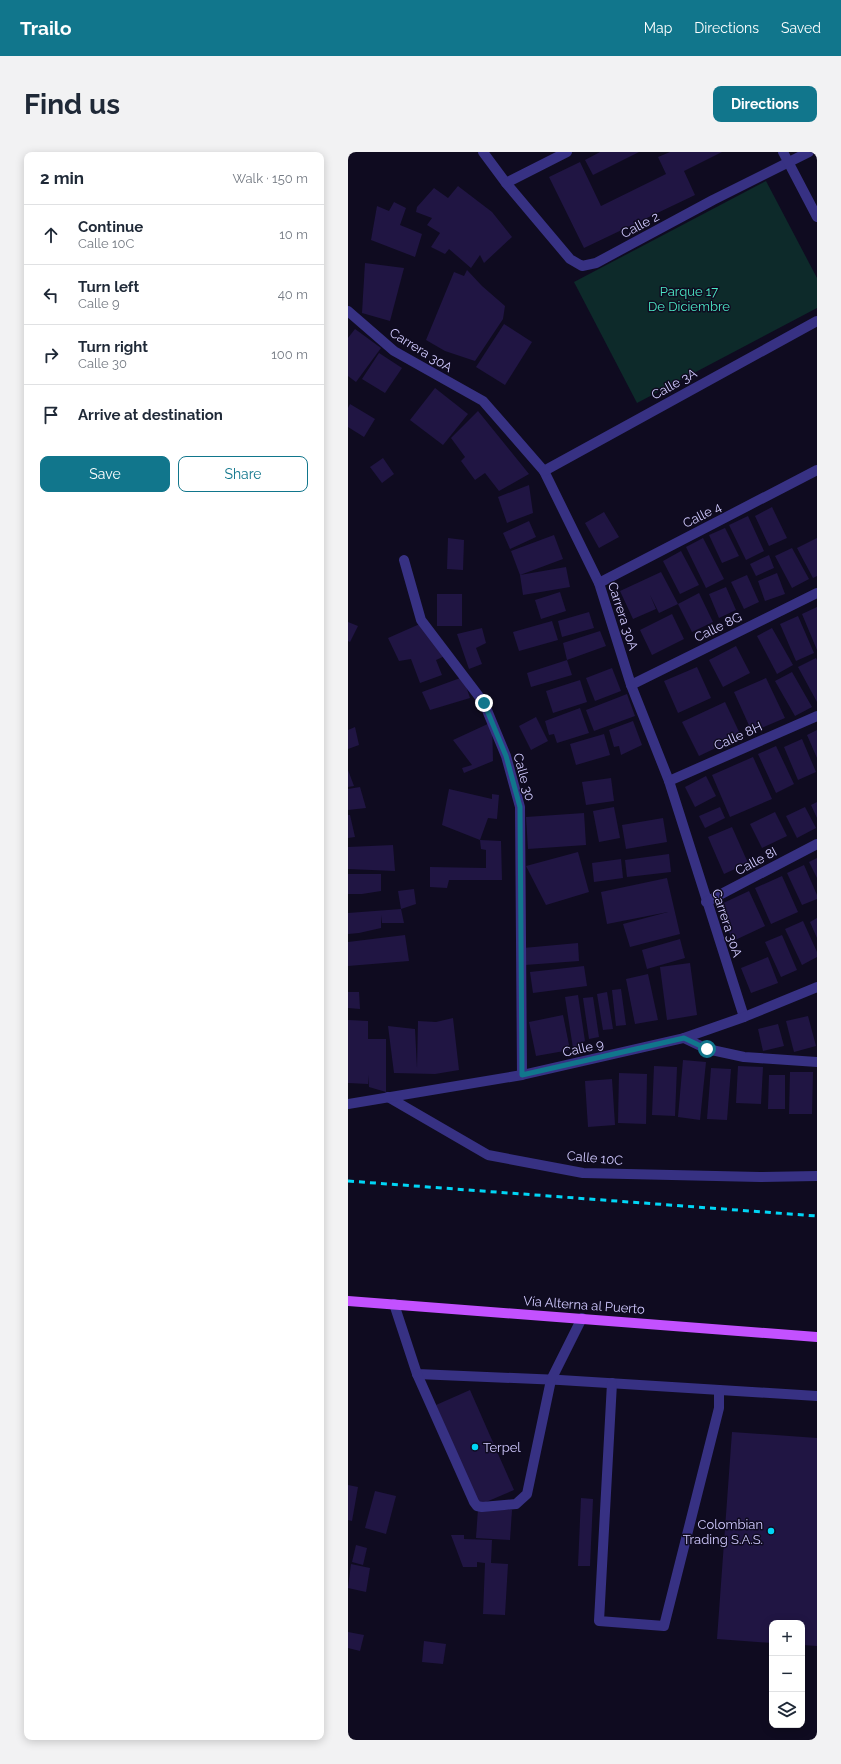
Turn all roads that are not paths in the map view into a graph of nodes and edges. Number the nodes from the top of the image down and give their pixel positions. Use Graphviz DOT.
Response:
graph roads {
  1 [pos="483,152"];
  2 [pos="567,152"];
  3 [pos="783,152"];
  4 [pos="809,152"];
  5 [pos="789,162"];
  6 [pos="506,183"];
  7 [pos="817,217"];
  8 [pos="348,311"];
  9 [pos="817,321"];
  10 [pos="544,470"];
  11 [pos="817,470"];
  12 [pos="404,560"];
  13 [pos="599,583"];
  14 [pos="817,593"];
  15 [pos="631,685"];
  16 [pos="817,716"];
  17 [pos="669,781"];
  18 [pos="817,844"];
  19 [pos="706,902"];
  20 [pos="817,987"];
  21 [pos="744,1017"];
  22 [pos="684,1038"];
  23 [pos="817,1062"];
  24 [pos="522,1075"];
  25 [pos="388,1098"];
  26 [pos="348,1104"];
  27 [pos="817,1176"];
  28 [pos="348,1301"];
  29 [pos="394,1304"];
  30 [pos="582,1318"];
  31 [pos="817,1337"];
  32 [pos="416,1374"];
  33 [pos="551,1380"];
  34 [pos="612,1383"];
  35 [pos="719,1390"];
  36 [pos="817,1396"];
  1 -- 6 [label="street"];
  2 -- 6 [label="street"];
  3 -- 5 [label="street"];
  4 -- 5 [label="street, Calle 2"];
  5 -- 6 [label="street, Calle 2"];
  5 -- 7 [label="street"];
  8 -- 10 [label="street, Carrera 30A"];
  9 -- 10 [label="street, Calle 3A"];
  10 -- 13 [label="street, Carrera 30A"];
  11 -- 13 [label="street, Calle 4"];
  12 -- 24 [label="street, Calle 30"];
  13 -- 15 [label="street, Carrera 30A"];
  14 -- 15 [label="street, Calle 8G"];
  15 -- 17 [label="street, Carrera 30A"];
  16 -- 17 [label="street, Calle 8H"];
  17 -- 19 [label="street, Carrera 30A"];
  18 -- 19 [label="street, Calle 8I"];
  19 -- 21 [label="street, Carrera 30A"];
  20 -- 21 [label="street, Calle 9"];
  21 -- 22 [label="street, Calle 9"];
  22 -- 23 [label="street"];
  22 -- 24 [label="street, Calle 9"];
  24 -- 25 [label="street, Calle 9"];
  25 -- 26 [label="street, Calle 9"];
  25 -- 27 [label="street, Calle 10C"];
  28 -- 29 [label="main road, Vía Alterna al Puerto"];
  29 -- 30 [label="main road, Vía Alterna al Puerto"];
  29 -- 32 [label="street"];
  30 -- 31 [label="main road, Vía Alterna al Puerto"];
  30 -- 33 [label="street"];
  32 -- 33 [label="street"];
  32 -- 33 [label="street"];
  33 -- 34 [label="street"];
  34 -- 35 [label="street"];
  34 -- 35 [label="street"];
  35 -- 36 [label="street"];
}
